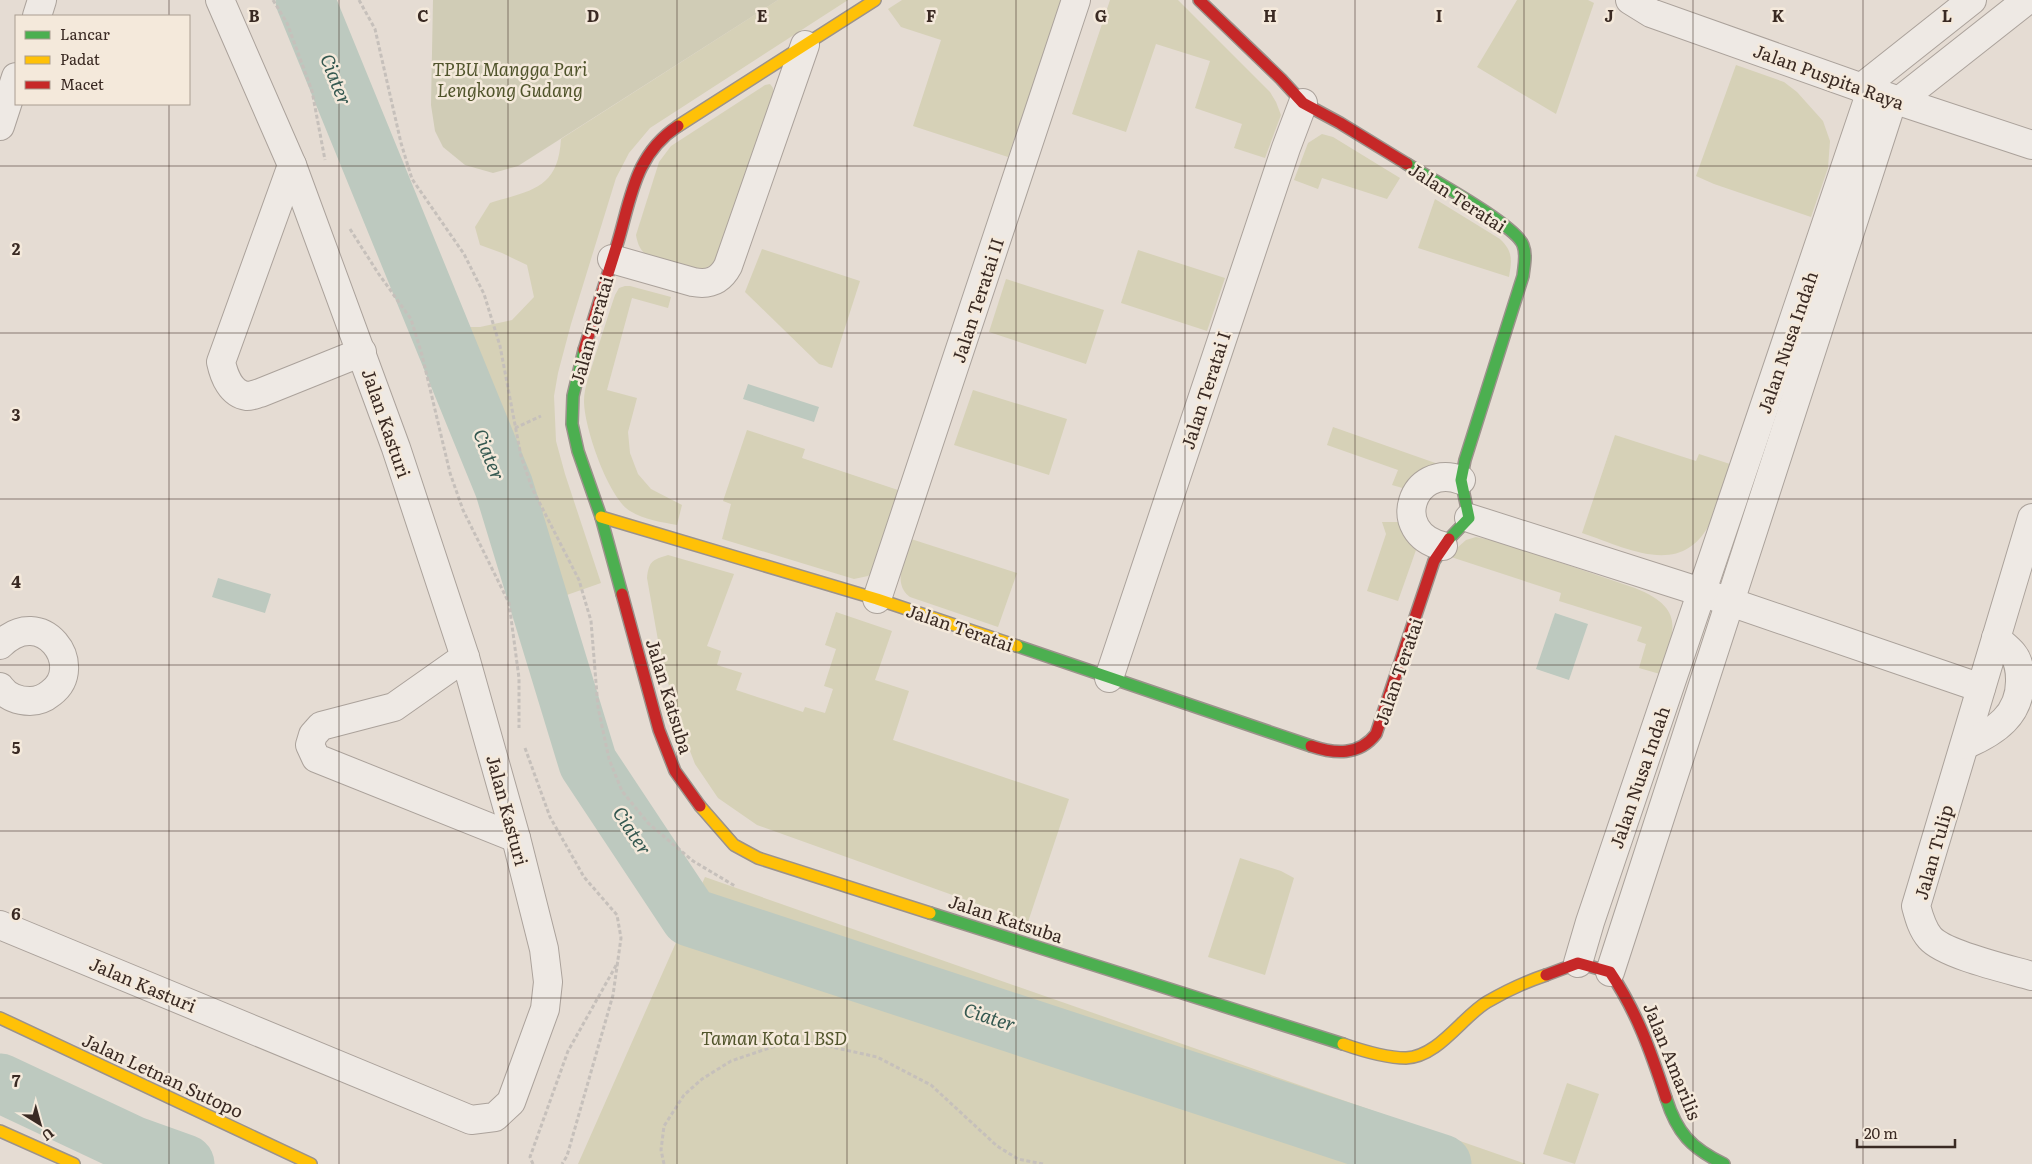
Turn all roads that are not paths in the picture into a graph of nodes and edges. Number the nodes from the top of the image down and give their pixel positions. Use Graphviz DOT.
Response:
graph roads {
  1 [pos="42,0"];
  2 [pos="220,0"];
  3 [pos="875,0"];
  4 [pos="1076,0"];
  5 [pos="1199,0"];
  6 [pos="1630,0"];
  7 [pos="1972,0"];
  8 [pos="2027,0"];
  9 [pos="36,15"];
  10 [pos="805,45"];
  11 [pos="15,80"];
  12 [pos="1881,95"];
  13 [pos="1303,103"];
  14 [pos="0,126"];
  15 [pos="2032,144"];
  16 [pos="292,164"];
  17 [pos="612,259"];
  18 [pos="362,352"];
  19 [pos="1461,480"];
  20 [pos="601,517"];
  21 [pos="1469,518"];
  22 [pos="2032,518"];
  23 [pos="1443,546"];
  24 [pos="1702,592"];
  25 [pos="877,599"];
  26 [pos="1731,602"];
  27 [pos="1996,638"];
  28 [pos="0,645"];
  29 [pos="465,657"];
  30 [pos="1109,678"];
  31 [pos="0,687"];
  32 [pos="1981,688"];
  33 [pos="1965,745"];
  34 [pos="516,838"];
  35 [pos="0,925"];
  36 [pos="1594,967"];
  37 [pos="2032,976"];
  38 [pos="0,1018"];
  39 [pos="0,1131"];
  40 [pos="74,1164"];
  41 [pos="311,1164"];
  42 [pos="1724,1164"];
  1 -- 9 [label="street"];
  2 -- 16 [label="street, Jalan Kasturi"];
  3 -- 10 [label="street, Jalan Teratai"];
  4 -- 25 [label="street, Jalan Teratai II"];
  5 -- 13 [label="street, Jalan Teratai"];
  6 -- 12 [label="street, Jalan Puspita Raya"];
  7 -- 12 [label="street"];
  8 -- 12 [label="street"];
  10 -- 17 [label="street, Jalan Teratai"];
  10 -- 17 [label="street, Jalan Teratai"];
  11 -- 14 [label="street"];
  12 -- 15 [label="street, Jalan Puspita Raya"];
  12 -- 24 [label="street, Jalan Nusa Indah"];
  12 -- 26 [label="street, Jalan Nusa Indah"];
  13 -- 19 [label="street, Jalan Teratai"];
  13 -- 30 [label="street, Jalan Teratai I"];
  16 -- 18 [label="street, Jalan Kasturi"];
  16 -- 18 [label="street"];
  17 -- 20 [label="street, Jalan Teratai"];
  18 -- 29 [label="street, Jalan Kasturi"];
  19 -- 21 [label="street, Jalan Teratai"];
  19 -- 23 [label="street"];
  20 -- 25 [label="street, Jalan Teratai"];
  20 -- 36 [label="street, Jalan Katsuba"];
  21 -- 23 [label="street, Jalan Teratai"];
  21 -- 24 [label="street"];
  22 -- 27 [label="street, Jalan Tulip"];
  23 -- 30 [label="street, Jalan Teratai"];
  24 -- 26 [label="street"];
  24 -- 36 [label="street, Jalan Nusa Indah"];
  25 -- 30 [label="street, Jalan Teratai"];
  26 -- 32 [label="street"];
  26 -- 36 [label="street, Jalan Nusa Indah"];
  27 -- 32 [label="street, Jalan Tulip"];
  27 -- 33 [label="street"];
  28 -- 31 [label="street"];
  29 -- 34 [label="street, Jalan Kasturi"];
  29 -- 34 [label="street"];
  32 -- 33 [label="street, Jalan Tulip"];
  33 -- 37 [label="street, Jalan Tulip"];
  34 -- 35 [label="street, Jalan Kasturi"];
  36 -- 42 [label="street, Jalan Amarilis"];
  38 -- 41 [label="street, Jalan Letnan Sutopo"];
  39 -- 40 [label="street"];
}
